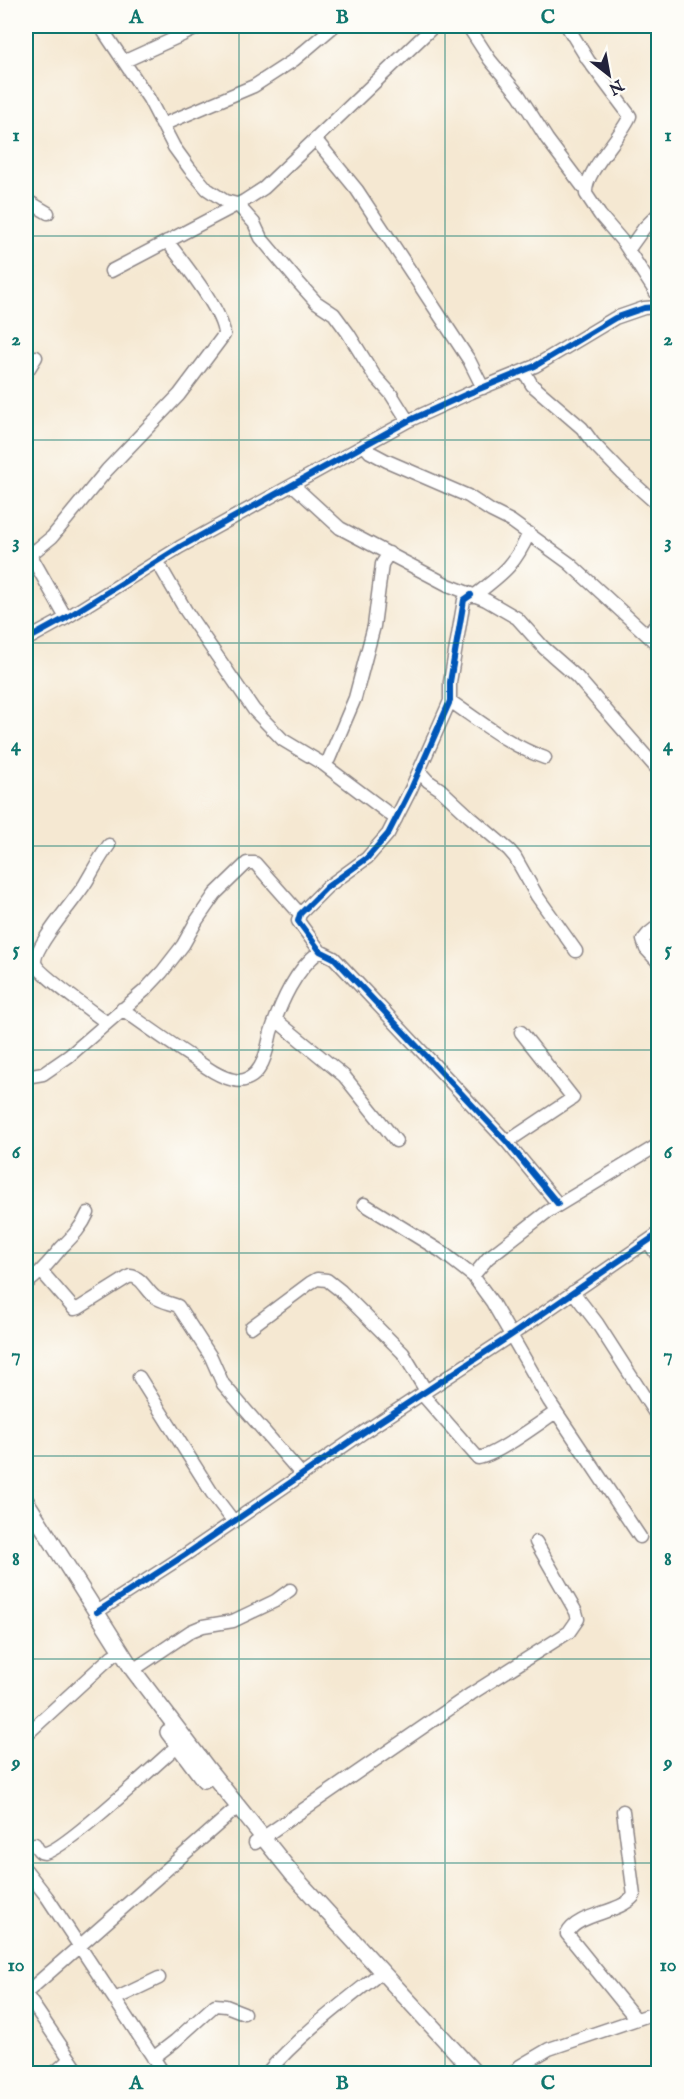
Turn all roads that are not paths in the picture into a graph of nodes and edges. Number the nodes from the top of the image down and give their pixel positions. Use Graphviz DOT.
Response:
graph roads {
  1 [pos="100,26"];
  2 [pos="202,26"];
  3 [pos="334,26"];
  4 [pos="434,26"];
  5 [pos="468,26"];
  6 [pos="567,26"];
  7 [pos="125,61"];
  8 [pos="162,124"];
  9 [pos="316,140"];
  10 [pos="586,191"];
  11 [pos="26,200"];
  12 [pos="237,204"];
  13 [pos="48,213"];
  14 [pos="658,214"];
  15 [pos="167,241"];
  16 [pos="628,249"];
  17 [pos="111,271"];
  18 [pos="658,303"];
  19 [pos="36,357"];
  20 [pos="524,371"];
  21 [pos="26,374"];
  22 [pos="483,388"];
  23 [pos="408,421"];
  24 [pos="364,445"];
  25 [pos="292,485"];
  26 [pos="658,505"];
  27 [pos="528,533"];
  28 [pos="28,551"];
  29 [pos="388,553"];
  30 [pos="157,561"];
  31 [pos="473,595"];
  32 [pos="66,618"];
  33 [pos="658,621"];
  34 [pos="648,636"];
  35 [pos="26,640"];
  36 [pos="658,645"];
  37 [pos="450,701"];
  38 [pos="545,758"];
  39 [pos="323,764"];
  40 [pos="658,770"];
  41 [pos="417,776"];
  42 [pos="396,819"];
  43 [pos="109,845"];
  44 [pos="300,914"];
  45 [pos="658,926"];
  46 [pos="320,951"];
  47 [pos="576,951"];
  48 [pos="658,962"];
  49 [pos="122,1009"];
  50 [pos="276,1020"];
  51 [pos="107,1023"];
  52 [pos="521,1032"];
  53 [pos="26,1077"];
  54 [pos="396,1141"];
  55 [pos="507,1142"];
  56 [pos="658,1144"];
  57 [pos="364,1204"];
  58 [pos="558,1204"];
  59 [pos="88,1213"];
  60 [pos="653,1238"];
  61 [pos="658,1257"];
  62 [pos="42,1272"];
  63 [pos="473,1276"];
  64 [pos="26,1284"];
  65 [pos="573,1292"];
  66 [pos="251,1327"];
  67 [pos="510,1336"];
  68 [pos="139,1377"];
  69 [pos="424,1393"];
  70 [pos="556,1412"];
  71 [pos="658,1418"];
  72 [pos="302,1475"];
  73 [pos="26,1501"];
  74 [pos="26,1517"];
  75 [pos="234,1522"];
  76 [pos="640,1537"];
  77 [pos="536,1542"];
  78 [pos="290,1590"];
  79 [pos="97,1612"];
  80 [pos="116,1653"];
  81 [pos="133,1670"];
  82 [pos="26,1735"];
  83 [pos="177,1746"];
  84 [pos="623,1811"];
  85 [pos="231,1813"];
  86 [pos="259,1840"];
  87 [pos="34,1844"];
  88 [pos="26,1870"];
  89 [pos="80,1946"];
  90 [pos="159,1978"];
  91 [pos="374,1978"];
  92 [pos="26,1993"];
  93 [pos="116,1999"];
  94 [pos="658,2012"];
  95 [pos="244,2013"];
  96 [pos="636,2019"];
  97 [pos="153,2058"];
  98 [pos="70,2059"];
  99 [pos="53,2073"];
  100 [pos="80,2073"];
  101 [pos="164,2073"];
  102 [pos="266,2073"];
  103 [pos="463,2073"];
  104 [pos="476,2073"];
  105 [pos="513,2073"];
  1 -- 7 [label="street"];
  2 -- 7 [label="street"];
  3 -- 8 [label="street"];
  4 -- 9 [label="street"];
  5 -- 10 [label="street"];
  6 -- 10 [label="street"];
  7 -- 8 [label="street"];
  8 -- 12 [label="street"];
  9 -- 12 [label="street"];
  9 -- 22 [label="street"];
  10 -- 16 [label="street"];
  11 -- 13 [label="street"];
  12 -- 15 [label="street"];
  12 -- 23 [label="street"];
  14 -- 16 [label="street"];
  15 -- 17 [label="street"];
  15 -- 28 [label="street"];
  16 -- 18 [label="street"];
  18 -- 20 [label="street"];
  19 -- 21 [label="street"];
  20 -- 22 [label="street"];
  20 -- 26 [label="street"];
  22 -- 23 [label="street"];
  23 -- 24 [label="street"];
  24 -- 25 [label="street"];
  24 -- 27 [label="street"];
  25 -- 29 [label="street"];
  25 -- 30 [label="street"];
  27 -- 31 [label="street"];
  27 -- 34 [label="street"];
  28 -- 32 [label="street"];
  29 -- 31 [label="street"];
  29 -- 39 [label="street"];
  30 -- 32 [label="street"];
  30 -- 39 [label="street"];
  31 -- 37 [label="street"];
  31 -- 40 [label="street"];
  32 -- 35 [label="street"];
  33 -- 34 [label="street"];
  34 -- 36 [label="street"];
  37 -- 38 [label="street"];
  37 -- 41 [label="street"];
  39 -- 42 [label="street"];
  41 -- 42 [label="street"];
  41 -- 47 [label="street"];
  42 -- 44 [label="street"];
  43 -- 51 [label="street"];
  44 -- 46 [label="street"];
  44 -- 49 [label="street"];
  45 -- 48 [label="street"];
  46 -- 50 [label="street"];
  46 -- 55 [label="street"];
  49 -- 50 [label="street"];
  49 -- 51 [label="street"];
  50 -- 54 [label="street"];
  51 -- 53 [label="street"];
  52 -- 55 [label="street"];
  55 -- 58 [label="street"];
  56 -- 58 [label="street"];
  57 -- 63 [label="street"];
  58 -- 63 [label="street"];
  59 -- 62 [label="street"];
  60 -- 61 [label="street"];
  60 -- 65 [label="street"];
  62 -- 64 [label="street"];
  62 -- 72 [label="street"];
  63 -- 67 [label="street"];
  65 -- 67 [label="street"];
  65 -- 71 [label="street"];
  66 -- 69 [label="street"];
  67 -- 69 [label="street"];
  67 -- 70 [label="street"];
  68 -- 75 [label="street"];
  69 -- 70 [label="street"];
  69 -- 72 [label="street"];
  70 -- 76 [label="street"];
  72 -- 75 [label="street"];
  73 -- 79 [label="main road"];
  74 -- 80 [label="main road"];
  75 -- 79 [label="street"];
  77 -- 86 [label="street"];
  78 -- 81 [label="street"];
  79 -- 80 [label="main road"];
  80 -- 81 [label="main road"];
  80 -- 82 [label="street"];
  80 -- 83 [label="main road"];
  81 -- 86 [label="main road"];
  83 -- 85 [label="main road"];
  83 -- 87 [label="street"];
  84 -- 96 [label="street"];
  85 -- 86 [label="main road"];
  85 -- 89 [label="street"];
  86 -- 91 [label="main road"];
  86 -- 104 [label="main road"];
  88 -- 89 [label="street"];
  89 -- 92 [label="street"];
  89 -- 93 [label="street"];
  90 -- 93 [label="street"];
  91 -- 102 [label="street"];
  91 -- 103 [label="main road"];
  92 -- 98 [label="street"];
  93 -- 97 [label="street"];
  94 -- 96 [label="street"];
  95 -- 97 [label="street"];
  96 -- 105 [label="street"];
  97 -- 101 [label="street"];
  98 -- 99 [label="street"];
  98 -- 100 [label="street"];
}
